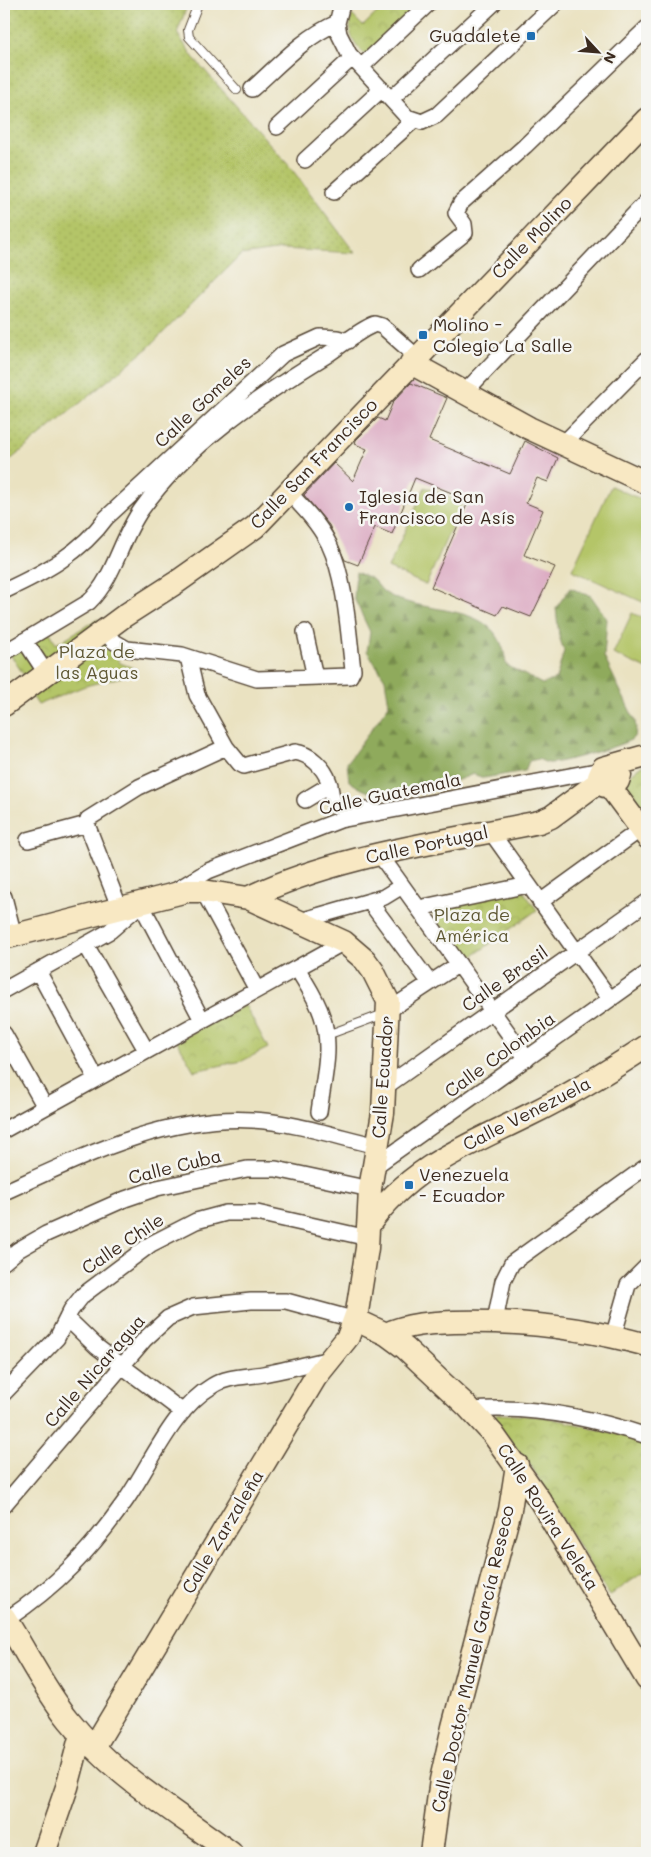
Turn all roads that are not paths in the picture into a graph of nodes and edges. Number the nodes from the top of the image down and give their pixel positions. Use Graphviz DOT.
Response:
graph roads {
  1 [pos="198,4"];
  2 [pos="342,4"];
  3 [pos="428,4"];
  4 [pos="493,4"];
  5 [pos="555,4"];
  6 [pos="338,23"];
  7 [pos="647,28"];
  8 [pos="357,62"];
  9 [pos="244,90"];
  10 [pos="386,94"];
  11 [pos="647,118"];
  12 [pos="418,121"];
  13 [pos="277,127"];
  14 [pos="305,160"];
  15 [pos="334,192"];
  16 [pos="647,201"];
  17 [pos="419,270"];
  18 [pos="348,342"];
  19 [pos="647,359"];
  20 [pos="414,360"];
  21 [pos="464,393"];
  22 [pos="562,444"];
  23 [pos="647,483"];
  24 [pos="288,492"];
  25 [pos="100,528"];
  26 [pos="124,542"];
  27 [pos="4,591"];
  28 [pos="104,630"];
  29 [pos="305,632"];
  30 [pos="25,641"];
  31 [pos="4,653"];
  32 [pos="188,657"];
  33 [pos="315,677"];
  34 [pos="38,680"];
  35 [pos="4,705"];
  36 [pos="226,747"];
  37 [pos="645,756"];
  38 [pos="611,781"];
  39 [pos="330,785"];
  40 [pos="306,800"];
  41 [pos="379,813"];
  42 [pos="86,824"];
  43 [pos="491,832"];
  44 [pos="644,833"];
  45 [pos="28,840"];
  46 [pos="380,855"];
  47 [pos="528,885"];
  48 [pos="402,886"];
  49 [pos="203,891"];
  50 [pos="169,895"];
  51 [pos="4,897"];
  52 [pos="248,898"];
  53 [pos="369,901"];
  54 [pos="540,902"];
  55 [pos="647,902"];
  56 [pos="131,907"];
  57 [pos="418,908"];
  58 [pos="300,921"];
  59 [pos="9,937"];
  60 [pos="344,942"];
  61 [pos="86,945"];
  62 [pos="576,952"];
  63 [pos="459,964"];
  64 [pos="297,968"];
  65 [pos="38,972"];
  66 [pos="647,973"];
  67 [pos="430,983"];
  68 [pos="4,990"];
  69 [pos="257,990"];
  70 [pos="610,999"];
  71 [pos="492,1010"];
  72 [pos="389,1012"];
  73 [pos="202,1020"];
  74 [pos="4,1034"];
  75 [pos="327,1035"];
  76 [pos="647,1046"];
  77 [pos="146,1050"];
  78 [pos="526,1059"];
  79 [pos="96,1078"];
  80 [pos="385,1087"];
  81 [pos="45,1107"];
  82 [pos="319,1112"];
  83 [pos="4,1130"];
  84 [pos="376,1156"];
  85 [pos="647,1166"];
  86 [pos="370,1189"];
  87 [pos="4,1192"];
  88 [pos="368,1232"];
  89 [pos="4,1262"];
  90 [pos="647,1266"];
  91 [pos="67,1318"];
  92 [pos="356,1320"];
  93 [pos="494,1321"];
  94 [pos="386,1334"];
  95 [pos="613,1338"];
  96 [pos="647,1345"];
  97 [pos="330,1359"];
  98 [pos="123,1367"];
  99 [pos="4,1393"];
  100 [pos="471,1410"];
  101 [pos="183,1412"];
  102 [pos="647,1436"];
  103 [pos="516,1465"];
  104 [pos="4,1505"];
  105 [pos="5,1619"];
  106 [pos="644,1667"];
  107 [pos="88,1740"];
  108 [pos="44,1853"];
  109 [pos="231,1853"];
  110 [pos="431,1853"];
  1 -- 9 [label="lane"];
  2 -- 6 [label="street"];
  3 -- 8 [label="street"];
  4 -- 10 [label="street"];
  5 -- 12 [label="street"];
  6 -- 8 [label="street"];
  6 -- 9 [label="street"];
  7 -- 17 [label="street"];
  8 -- 10 [label="street"];
  8 -- 13 [label="street"];
  10 -- 12 [label="street"];
  10 -- 14 [label="street"];
  11 -- 20 [label="street, Calle Molino"];
  12 -- 15 [label="street"];
  16 -- 21 [label="street"];
  18 -- 20 [label="street, Calle Gomeles"];
  18 -- 25 [label="street, Calle Gomeles"];
  18 -- 26 [label="street, Calle Gomeles"];
  19 -- 22 [label="street"];
  20 -- 21 [label="street"];
  20 -- 24 [label="street, Calle San Francisco"];
  21 -- 22 [label="street"];
  22 -- 23 [label="street"];
  24 -- 28 [label="street, Calle San Francisco"];
  24 -- 33 [label="street"];
  25 -- 26 [label="street"];
  25 -- 27 [label="street, Calle Gomeles"];
  26 -- 30 [label="street, Calle Gomeles"];
  28 -- 32 [label="street"];
  28 -- 34 [label="street"];
  29 -- 33 [label="street"];
  30 -- 31 [label="street, Calle Gomeles"];
  30 -- 34 [label="street"];
  32 -- 33 [label="street"];
  32 -- 36 [label="street"];
  34 -- 35 [label="street"];
  36 -- 39 [label="street"];
  36 -- 42 [label="street"];
  37 -- 38 [label="street, Calle Portugal"];
  38 -- 41 [label="street, Calle Guatemala"];
  38 -- 43 [label="street, Calle Portugal"];
  38 -- 44 [label="street"];
  39 -- 40 [label="street"];
  39 -- 41 [label="street"];
  41 -- 50 [label="street, Calle Guatemala"];
  42 -- 45 [label="street"];
  42 -- 56 [label="street"];
  43 -- 46 [label="street, Calle Portugal"];
  43 -- 47 [label="street"];
  44 -- 54 [label="street"];
  46 -- 48 [label="street"];
  46 -- 52 [label="street, Calle Portugal"];
  47 -- 54 [label="street"];
  47 -- 57 [label="street"];
  48 -- 53 [label="street"];
  48 -- 57 [label="street"];
  49 -- 50 [label="street, Calle Ecuador"];
  49 -- 52 [label="street, Calle Ecuador"];
  49 -- 69 [label="street"];
  50 -- 56 [label="street, Calle Ecuador"];
  51 -- 59 [label="street"];
  52 -- 58 [label="street, Calle Ecuador"];
  53 -- 58 [label="street"];
  53 -- 67 [label="street"];
  54 -- 62 [label="street"];
  55 -- 62 [label="street, Calle Brasil"];
  56 -- 59 [label="street, Calle Ecuador"];
  56 -- 61 [label="street"];
  56 -- 73 [label="street"];
  57 -- 63 [label="street"];
  58 -- 60 [label="street, Calle Ecuador"];
  60 -- 64 [label="street"];
  60 -- 72 [label="street, Calle Ecuador"];
  61 -- 65 [label="street"];
  61 -- 77 [label="street"];
  62 -- 70 [label="street"];
  62 -- 71 [label="street, Calle Brasil"];
  63 -- 67 [label="street"];
  63 -- 71 [label="street"];
  64 -- 69 [label="street"];
  64 -- 75 [label="street"];
  65 -- 68 [label="street"];
  65 -- 79 [label="street"];
  66 -- 70 [label="street, Calle Colombia"];
  67 -- 72 [label="street"];
  69 -- 73 [label="street"];
  70 -- 78 [label="street, Calle Colombia"];
  71 -- 78 [label="street"];
  71 -- 80 [label="street, Calle Brasil"];
  72 -- 75 [label="lane"];
  72 -- 80 [label="street, Calle Ecuador"];
  73 -- 77 [label="street"];
  74 -- 81 [label="street"];
  75 -- 82 [label="street"];
  76 -- 88 [label="street, Calle Venezuela"];
  77 -- 79 [label="street"];
  78 -- 84 [label="street, Calle Colombia"];
  79 -- 81 [label="street"];
  80 -- 84 [label="street, Calle Ecuador"];
  81 -- 83 [label="street"];
  84 -- 86 [label="street, Calle Ecuador"];
  84 -- 87 [label="street"];
  85 -- 93 [label="street"];
  86 -- 88 [label="street, Calle Ecuador"];
  86 -- 89 [label="street, Calle Cuba"];
  88 -- 91 [label="street, Calle Chile"];
  88 -- 92 [label="street, Calle Ecuador"];
  90 -- 95 [label="street"];
  91 -- 98 [label="street"];
  91 -- 99 [label="street, Calle Chile"];
  92 -- 94 [label="street, Calle Rovira Veleta"];
  92 -- 97 [label="street, Calle Zarzaleña"];
  92 -- 98 [label="street, Calle Nicaragua"];
  93 -- 94 [label="street"];
  93 -- 95 [label="street"];
  94 -- 100 [label="street, Calle Rovira Veleta"];
  95 -- 96 [label="street"];
  97 -- 101 [label="street"];
  97 -- 107 [label="street, Calle Zarzaleña"];
  98 -- 101 [label="street"];
  98 -- 104 [label="street, Calle Nicaragua"];
  100 -- 102 [label="street"];
  100 -- 103 [label="street, Calle Rovira Veleta"];
  101 -- 105 [label="street"];
  103 -- 106 [label="street, Calle Rovira Veleta"];
  103 -- 110 [label="street, Calle Doctor Manuel García Reseco"];
  105 -- 107 [label="street"];
  107 -- 108 [label="street, Calle Zarzaleña"];
  107 -- 109 [label="street"];
}
